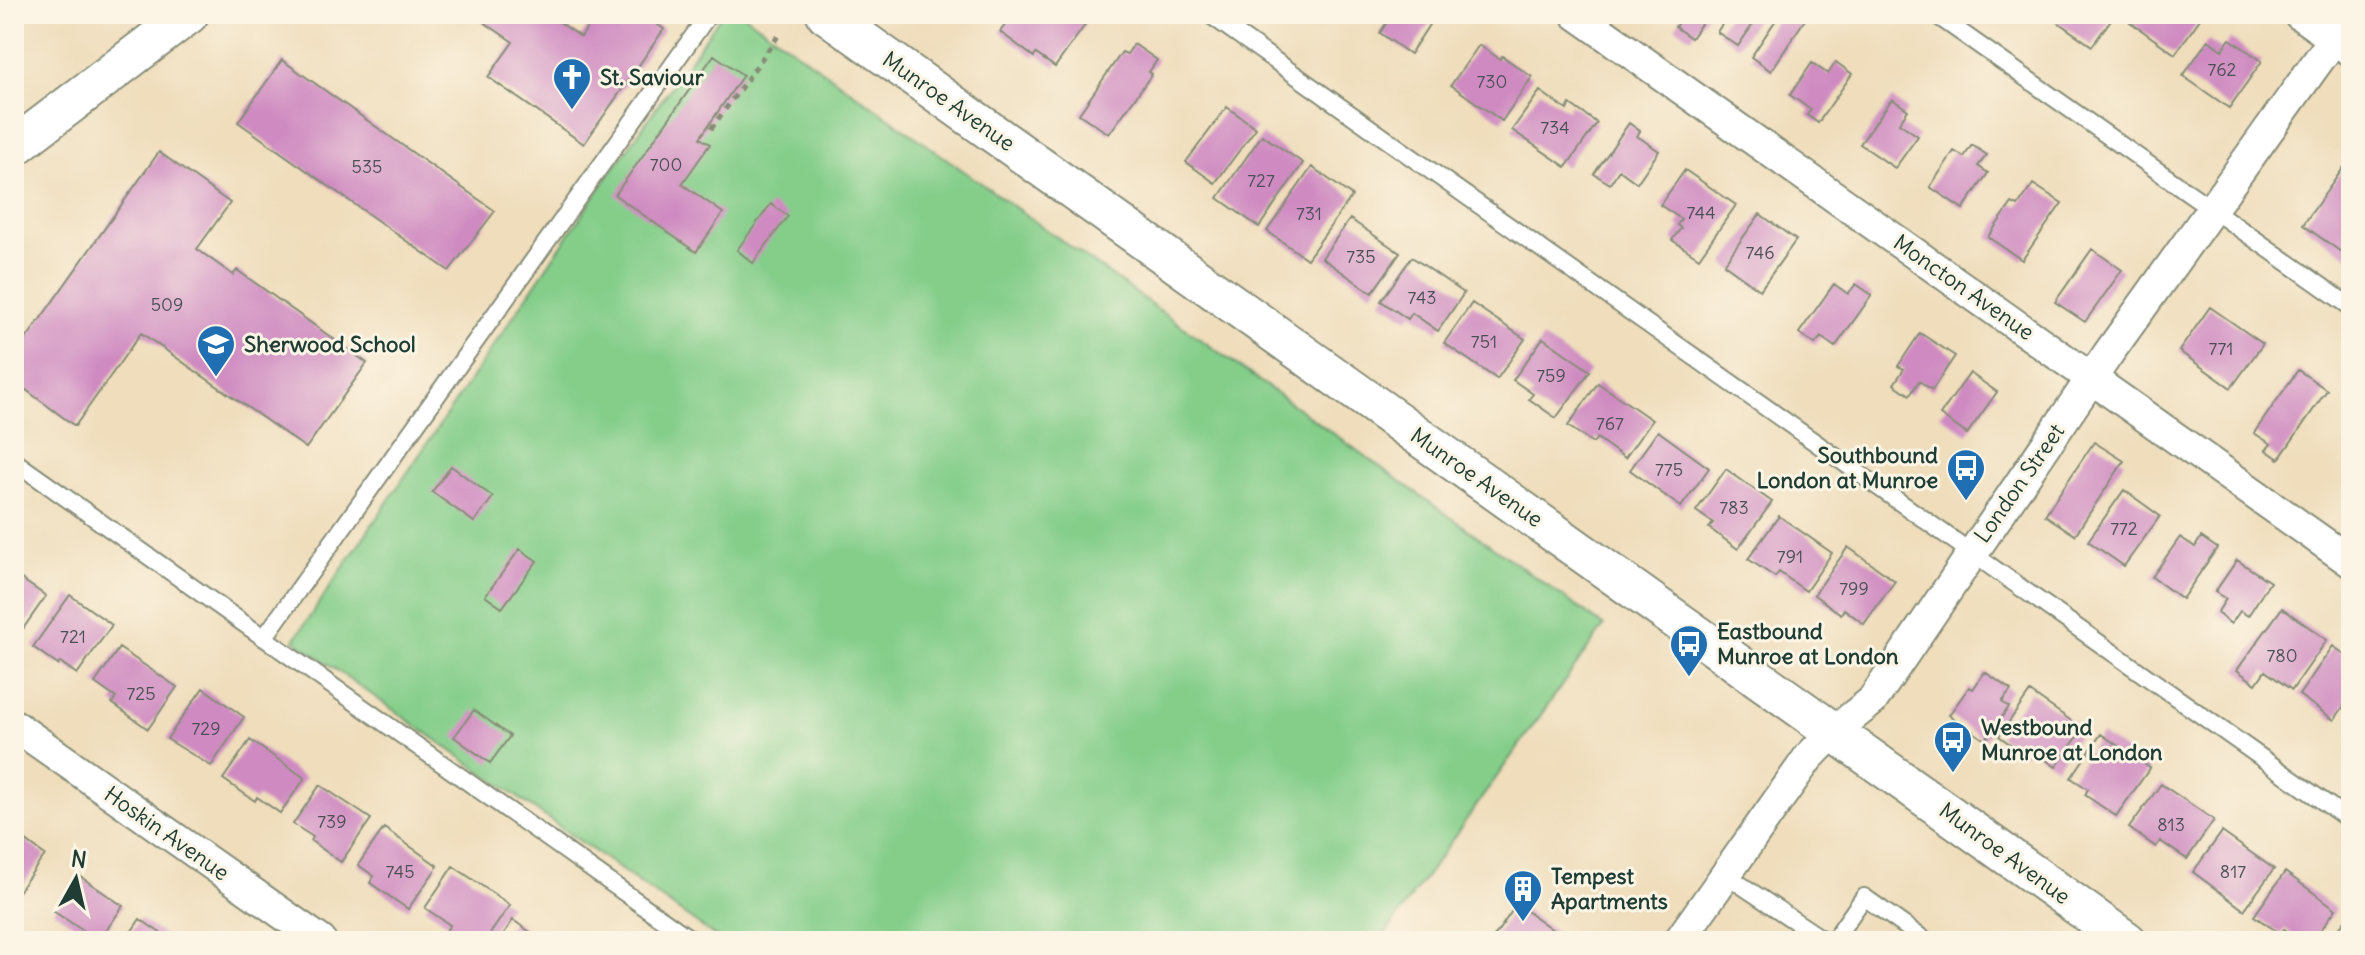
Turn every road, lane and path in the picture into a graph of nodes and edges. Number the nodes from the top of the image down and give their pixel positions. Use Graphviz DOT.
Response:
graph roads {
  1 [pos="189,14"];
  2 [pos="709,14"];
  3 [pos="826,14"];
  4 [pos="1209,14"];
  5 [pos="1576,14"];
  6 [pos="1935,14"];
  7 [pos="2299,14"];
  8 [pos="781,32"];
  9 [pos="2345,35"];
  10 [pos="711,129"];
  11 [pos="17,141"];
  12 [pos="2212,210"];
  13 [pos="2351,307"];
  14 [pos="2091,379"];
  15 [pos="14,461"];
  16 [pos="1971,553"];
  17 [pos="2351,562"];
  18 [pos="264,638"];
  19 [pos="14,725"];
  20 [pos="1834,731"];
  21 [pos="2351,821"];
  22 [pos="1726,875"];
  23 [pos="2108,935"];
  24 [pos="321,941"];
  25 [pos="693,941"];
  26 [pos="1679,941"];
  27 [pos="1825,941"];
  28 [pos="1833,941"];
  29 [pos="1926,941"];
  1 -- 11 [label="street"];
  2 -- 18 [label="lane"];
  3 -- 20 [label="street, Munroe Avenue"];
  4 -- 16 [label="lane"];
  5 -- 14 [label="street, Moncton Avenue"];
  6 -- 12 [label="lane"];
  7 -- 9 [label="street"];
  8 -- 10 [label="path"];
  9 -- 12 [label="street, London Street"];
  12 -- 13 [label="lane"];
  12 -- 14 [label="street, London Street"];
  14 -- 16 [label="street, London Street"];
  14 -- 17 [label="street, Moncton Avenue"];
  15 -- 18 [label="lane"];
  16 -- 20 [label="street, London Street"];
  16 -- 21 [label="lane"];
  18 -- 25 [label="lane"];
  19 -- 24 [label="street, Hoskin Avenue"];
  20 -- 22 [label="street, London Street"];
  20 -- 23 [label="street, Munroe Avenue"];
  22 -- 26 [label="street, London Street"];
  22 -- 27 [label="lane"];
  28 -- 29 [label="lane"];
}
